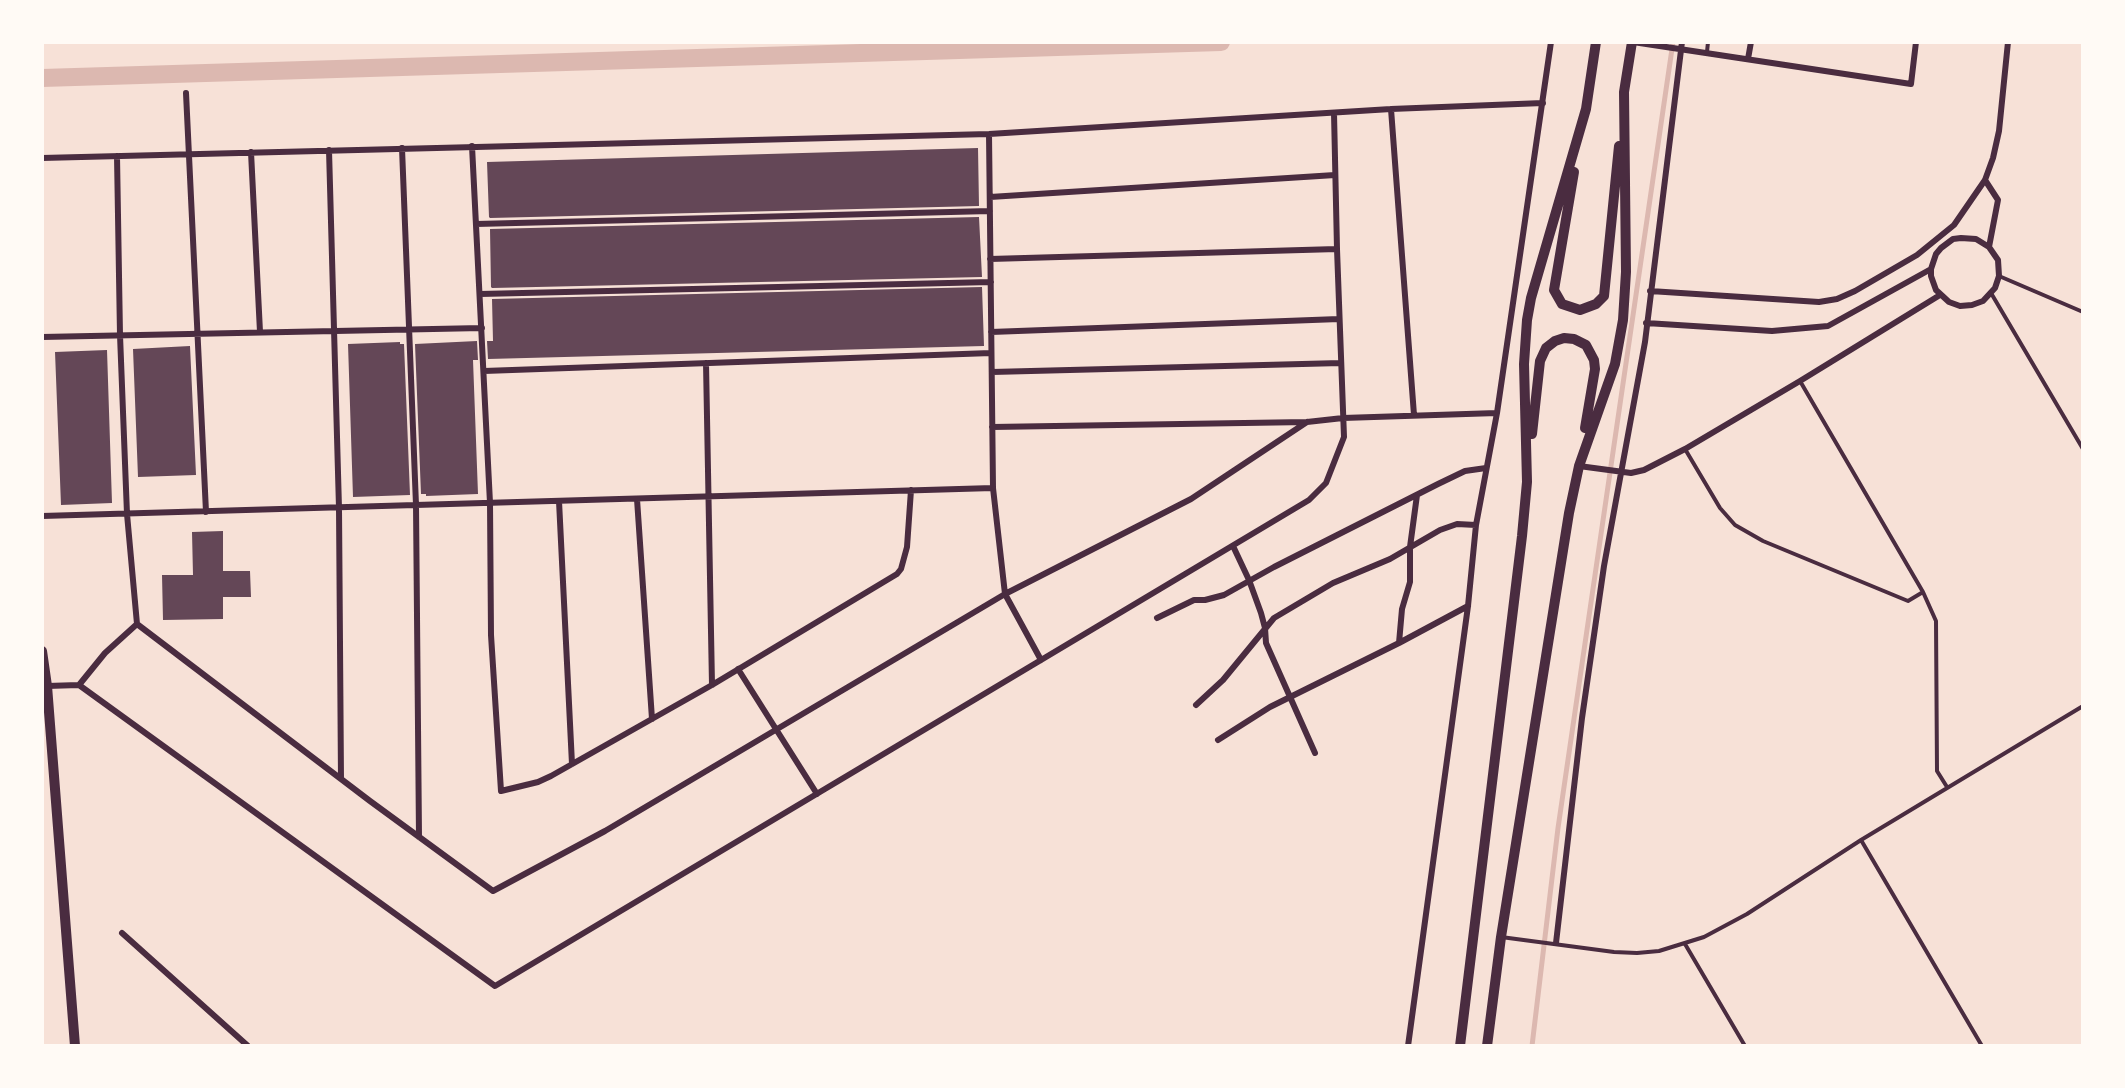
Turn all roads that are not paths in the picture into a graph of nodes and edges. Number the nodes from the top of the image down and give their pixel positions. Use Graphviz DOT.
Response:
graph roads {
  1 [pos="1551,42"];
  2 [pos="1596,42"];
  3 [pos="1632,42"];
  4 [pos="1708,42"];
  5 [pos="1751,42"];
  6 [pos="1916,42"];
  7 [pos="2008,42"];
  8 [pos="1682,45"];
  9 [pos="1707,52"];
  10 [pos="1748,59"];
  11 [pos="1624,92"];
  12 [pos="186,93"];
  13 [pos="1543,103"];
  14 [pos="1391,109"];
  15 [pos="1334,112"];
  16 [pos="1584,117"];
  17 [pos="989,134"];
  18 [pos="472,146"];
  19 [pos="402,147"];
  20 [pos="329,150"];
  21 [pos="250,152"];
  22 [pos="189,153"];
  23 [pos="117,156"];
  24 [pos="42,158"];
  25 [pos="1335,175"];
  26 [pos="1985,180"];
  27 [pos="990,197"];
  28 [pos="990,211"];
  29 [pos="476,224"];
  30 [pos="1989,247"];
  31 [pos="1337,249"];
  32 [pos="990,259"];
  33 [pos="1931,268"];
  34 [pos="1999,276"];
  35 [pos="991,282"];
  36 [pos="1650,291"];
  37 [pos="1991,293"];
  38 [pos="480,294"];
  39 [pos="1940,295"];
  40 [pos="2083,312"];
  41 [pos="1339,319"];
  42 [pos="1647,323"];
  43 [pos="482,328"];
  44 [pos="409,330"];
  45 [pos="333,331"];
  46 [pos="260,332"];
  47 [pos="991,332"];
  48 [pos="197,333"];
  49 [pos="120,335"];
  50 [pos="42,337"];
  51 [pos="991,353"];
  52 [pos="706,363"];
  53 [pos="1341,363"];
  54 [pos="484,371"];
  55 [pos="992,372"];
  56 [pos="1800,381"];
  57 [pos="1497,413"];
  58 [pos="1414,415"];
  59 [pos="1342,418"];
  60 [pos="1306,422"];
  61 [pos="992,427"];
  62 [pos="1685,449"];
  63 [pos="2083,449"];
  64 [pos="1579,466"];
  65 [pos="1486,468"];
  66 [pos="1622,472"];
  67 [pos="1527,482"];
  68 [pos="993,488"];
  69 [pos="911,490"];
  70 [pos="1417,495"];
  71 [pos="709,497"];
  72 [pos="637,499"];
  73 [pos="559,501"];
  74 [pos="490,503"];
  75 [pos="416,505"];
  76 [pos="339,507"];
  77 [pos="206,512"];
  78 [pos="127,514"];
  79 [pos="42,516"];
  80 [pos="1476,525"];
  81 [pos="1233,546"];
  82 [pos="1410,548"];
  83 [pos="1249,580"];
  84 [pos="1923,592"];
  85 [pos="1005,594"];
  86 [pos="1468,606"];
  87 [pos="1157,618"];
  88 [pos="136,624"];
  89 [pos="1265,628"];
  90 [pos="1399,644"];
  91 [pos="42,651"];
  92 [pos="1041,660"];
  93 [pos="738,669"];
  94 [pos="80,685"];
  95 [pos="712,685"];
  96 [pos="47,686"];
  97 [pos="1290,698"];
  98 [pos="1196,705"];
  99 [pos="2083,706"];
  100 [pos="652,719"];
  101 [pos="775,730"];
  102 [pos="1218,740"];
  103 [pos="1315,753"];
  104 [pos="573,764"];
  105 [pos="341,779"];
  106 [pos="1947,787"];
  107 [pos="817,794"];
  108 [pos="418,837"];
  109 [pos="1861,840"];
  110 [pos="122,933"];
  111 [pos="1501,936"];
  112 [pos="1556,943"];
  113 [pos="1685,944"];
  114 [pos="75,1046"];
  115 [pos="248,1046"];
  116 [pos="1408,1046"];
  117 [pos="1460,1046"];
  118 [pos="1487,1046"];
  119 [pos="1745,1046"];
  120 [pos="1982,1046"];
  1 -- 13 [label="street"];
  2 -- 16 [label="main road"];
  3 -- 8 [label="street"];
  3 -- 11 [label="main road"];
  4 -- 9 [label="lane"];
  5 -- 10 [label="street"];
  6 -- 10 [label="street"];
  7 -- 26 [label="street"];
  8 -- 9 [label="street"];
  8 -- 36 [label="street"];
  9 -- 10 [label="street"];
  11 -- 16 [label="main road"];
  11 -- 64 [label="main road"];
  12 -- 22 [label="street"];
  13 -- 14 [label="street"];
  13 -- 57 [label="street"];
  14 -- 15 [label="street"];
  14 -- 58 [label="street"];
  15 -- 17 [label="street"];
  15 -- 25 [label="street"];
  16 -- 67 [label="main road"];
  17 -- 18 [label="street"];
  17 -- 27 [label="street"];
  18 -- 19 [label="street"];
  18 -- 29 [label="street"];
  19 -- 20 [label="street"];
  19 -- 44 [label="street"];
  20 -- 21 [label="street"];
  20 -- 45 [label="street"];
  21 -- 22 [label="street"];
  21 -- 46 [label="street"];
  22 -- 23 [label="street"];
  22 -- 48 [label="street"];
  23 -- 24 [label="street"];
  23 -- 49 [label="street"];
  25 -- 27 [label="street"];
  25 -- 31 [label="street"];
  26 -- 30 [label="street"];
  26 -- 36 [label="street"];
  27 -- 28 [label="street"];
  28 -- 29 [label="street"];
  28 -- 32 [label="street"];
  29 -- 38 [label="street"];
  30 -- 33 [label="street"];
  30 -- 34 [label="street"];
  31 -- 32 [label="street"];
  31 -- 41 [label="street"];
  32 -- 35 [label="street"];
  33 -- 39 [label="street"];
  33 -- 42 [label="street"];
  34 -- 37 [label="street"];
  34 -- 40 [label="lane"];
  35 -- 38 [label="street"];
  35 -- 47 [label="street"];
  36 -- 42 [label="street"];
  37 -- 39 [label="street"];
  37 -- 63 [label="lane"];
  38 -- 43 [label="street"];
  39 -- 56 [label="street"];
  41 -- 47 [label="street"];
  41 -- 53 [label="street"];
  42 -- 66 [label="street"];
  43 -- 44 [label="street"];
  43 -- 54 [label="street"];
  44 -- 45 [label="street"];
  44 -- 75 [label="street"];
  45 -- 46 [label="street"];
  45 -- 76 [label="street"];
  46 -- 48 [label="street"];
  47 -- 51 [label="street"];
  48 -- 49 [label="street"];
  48 -- 77 [label="street"];
  49 -- 50 [label="street"];
  49 -- 78 [label="street"];
  51 -- 52 [label="street"];
  51 -- 55 [label="street"];
  52 -- 54 [label="street"];
  52 -- 71 [label="street"];
  53 -- 55 [label="street"];
  53 -- 59 [label="street"];
  54 -- 74 [label="street"];
  55 -- 61 [label="street"];
  56 -- 62 [label="street"];
  56 -- 84 [label="lane"];
  57 -- 58 [label="street"];
  57 -- 65 [label="street"];
  58 -- 59 [label="street"];
  59 -- 60 [label="street"];
  59 -- 81 [label="street"];
  60 -- 61 [label="street"];
  60 -- 85 [label="street"];
  61 -- 68 [label="street"];
  62 -- 66 [label="street"];
  62 -- 84 [label="lane"];
  64 -- 66 [label="street"];
  64 -- 67 [label="main road"];
  64 -- 111 [label="main road"];
  65 -- 70 [label="street"];
  65 -- 80 [label="street"];
  66 -- 112 [label="street"];
  67 -- 117 [label="main road"];
  68 -- 69 [label="street"];
  68 -- 85 [label="street"];
  69 -- 71 [label="street"];
  69 -- 93 [label="street"];
  70 -- 82 [label="street"];
  70 -- 83 [label="street"];
  71 -- 72 [label="street"];
  71 -- 95 [label="street"];
  72 -- 73 [label="street"];
  72 -- 100 [label="street"];
  73 -- 74 [label="street"];
  73 -- 104 [label="street"];
  74 -- 75 [label="street"];
  74 -- 104 [label="street"];
  75 -- 76 [label="street"];
  75 -- 108 [label="street"];
  76 -- 77 [label="street"];
  76 -- 105 [label="street"];
  77 -- 78 [label="street"];
  78 -- 79 [label="street"];
  78 -- 88 [label="street"];
  80 -- 82 [label="street"];
  80 -- 86 [label="street"];
  81 -- 83 [label="street"];
  81 -- 92 [label="street"];
  82 -- 89 [label="street"];
  82 -- 90 [label="street"];
  83 -- 87 [label="street"];
  83 -- 89 [label="street"];
  84 -- 106 [label="lane"];
  85 -- 92 [label="street"];
  85 -- 101 [label="street"];
  86 -- 90 [label="street"];
  86 -- 116 [label="street"];
  88 -- 94 [label="street"];
  88 -- 105 [label="street"];
  89 -- 97 [label="street"];
  89 -- 98 [label="street"];
  90 -- 97 [label="street"];
  91 -- 96 [label="main road"];
  92 -- 107 [label="street"];
  93 -- 95 [label="street"];
  93 -- 101 [label="street"];
  94 -- 96 [label="street"];
  94 -- 107 [label="street"];
  95 -- 100 [label="street"];
  96 -- 114 [label="main road"];
  97 -- 102 [label="street"];
  97 -- 103 [label="street"];
  99 -- 106 [label="lane"];
  100 -- 104 [label="street"];
  101 -- 107 [label="street"];
  101 -- 108 [label="street"];
  105 -- 108 [label="street"];
  106 -- 109 [label="lane"];
  109 -- 113 [label="lane"];
  109 -- 120 [label="lane"];
  110 -- 115 [label="street"];
  111 -- 112 [label="lane"];
  111 -- 118 [label="main road"];
  112 -- 113 [label="lane"];
  113 -- 119 [label="lane"];
}
